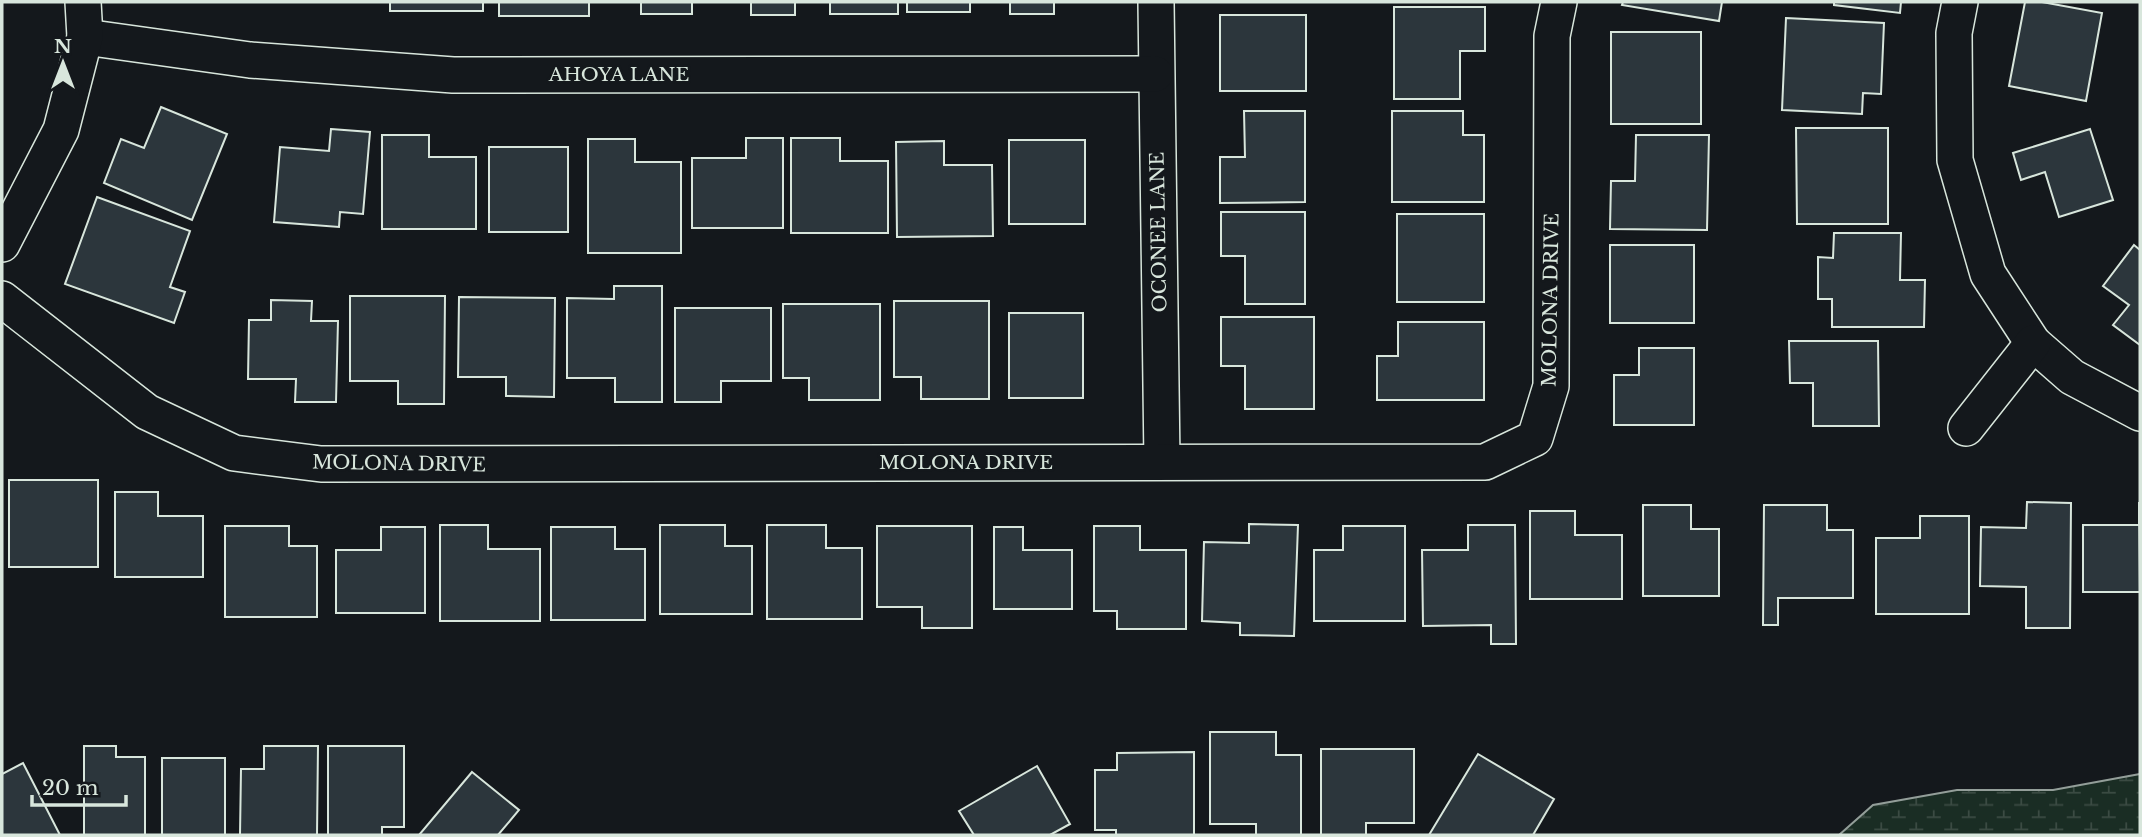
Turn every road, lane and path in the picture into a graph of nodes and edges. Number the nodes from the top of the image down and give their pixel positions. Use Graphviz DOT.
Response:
graph roads {
  1 [pos="83,2"];
  2 [pos="1156,2"];
  3 [pos="1559,2"];
  4 [pos="1960,2"];
  5 [pos="85,37"];
  6 [pos="1155,74"];
  7 [pos="2,244"];
  8 [pos="2,299"];
  9 [pos="2033,343"];
  10 [pos="2140,413"];
  11 [pos="1966,428"];
  12 [pos="1162,462"];
  1 -- 5 [label="street"];
  2 -- 6 [label="street, OCONEE LANE"];
  3 -- 12 [label="street, MOLONA DRIVE"];
  4 -- 9 [label="street"];
  5 -- 6 [label="street, AHOYA LANE"];
  5 -- 7 [label="street"];
  6 -- 12 [label="street, OCONEE LANE"];
  8 -- 12 [label="street, MOLONA DRIVE"];
  9 -- 10 [label="street"];
  9 -- 11 [label="street"];
}
